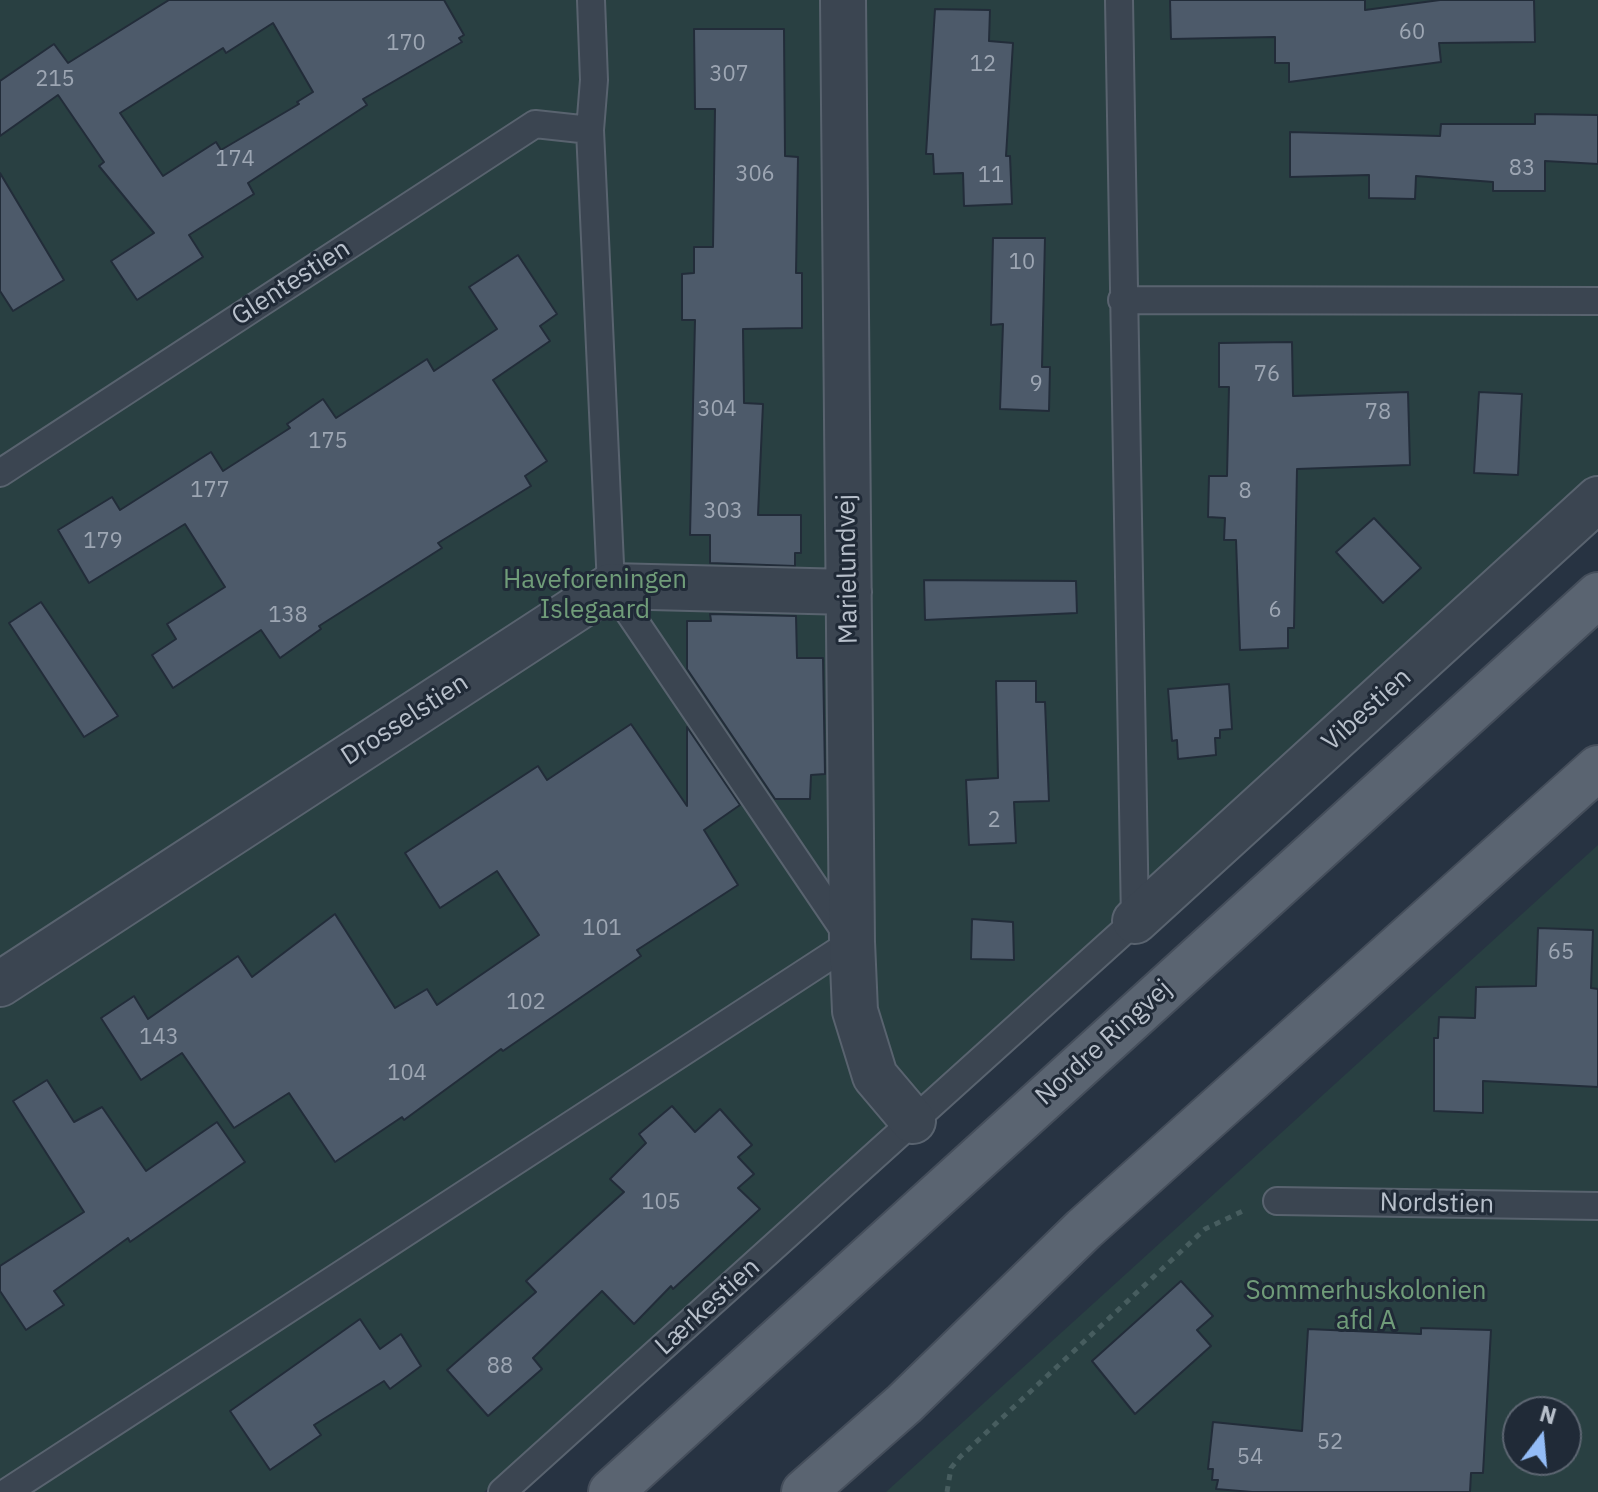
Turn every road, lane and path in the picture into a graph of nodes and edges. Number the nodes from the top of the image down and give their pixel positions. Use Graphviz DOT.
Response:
graph roads {
  1 [pos="591,0"];
  2 [pos="843,0"];
  3 [pos="1119,0"];
  4 [pos="590,130"];
  5 [pos="1122,300"];
  6 [pos="1598,301"];
  7 [pos="0,473"];
  8 [pos="1598,499"];
  9 [pos="611,586"];
  10 [pos="849,592"];
  11 [pos="1598,595"];
  12 [pos="1598,768"];
  13 [pos="1135,921"];
  14 [pos="852,942"];
  15 [pos="0,984"];
  16 [pos="913,1121"];
  17 [pos="1277,1201"];
  18 [pos="1598,1206"];
  19 [pos="7,1492"];
  20 [pos="502,1492"];
  21 [pos="611,1492"];
  22 [pos="804,1492"];
  23 [pos="947,1492"];
  1 -- 4 [label="lane"];
  2 -- 10 [label="street, Marielundvej"];
  3 -- 5 [label="lane"];
  4 -- 7 [label="lane, Glentestien"];
  4 -- 9 [label="lane"];
  5 -- 6 [label="lane"];
  5 -- 13 [label="lane"];
  8 -- 13 [label="street, Vibestien"];
  9 -- 10 [label="street"];
  9 -- 14 [label="lane"];
  9 -- 15 [label="street, Drosselstien"];
  10 -- 14 [label="street, Marielundvej"];
  11 -- 21 [label="main road, Nordre Ringvej"];
  12 -- 22 [label="main road"];
  13 -- 16 [label="lane, Lærkestien"];
  14 -- 16 [label="street, Marielundvej"];
  14 -- 19 [label="lane"];
  16 -- 20 [label="lane, Lærkestien"];
  17 -- 18 [label="lane, Nordstien"];
  17 -- 23 [label="path"];
}
